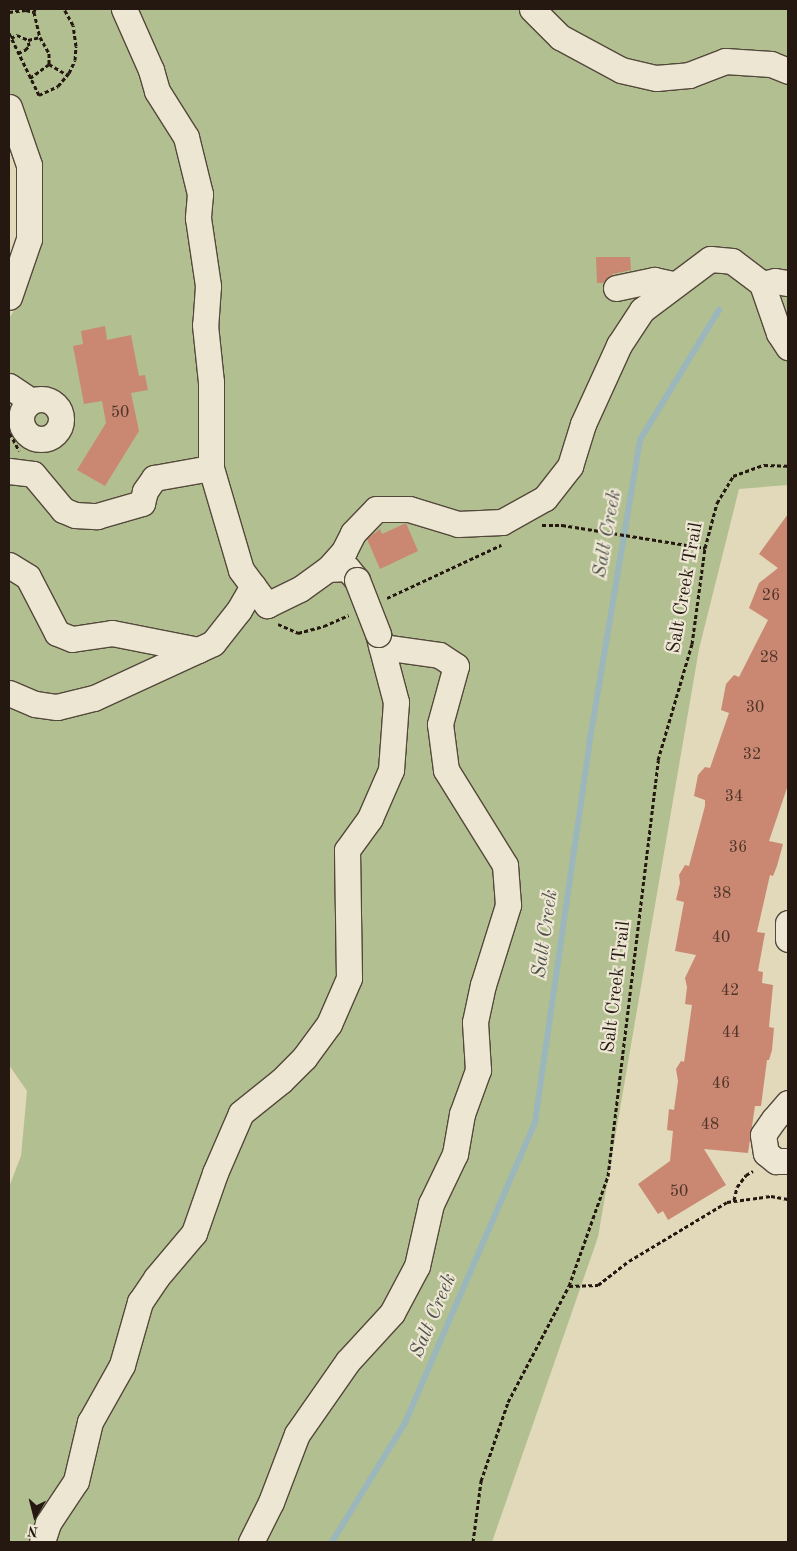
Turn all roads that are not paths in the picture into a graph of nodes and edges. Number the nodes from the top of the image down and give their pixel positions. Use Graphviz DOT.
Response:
graph roads {
  1 [pos="124,9"];
  2 [pos="532,9"];
  3 [pos="788,71"];
  4 [pos="9,107"];
  5 [pos="788,283"];
  6 [pos="673,284"];
  7 [pos="762,284"];
  8 [pos="616,288"];
  9 [pos="9,297"];
  10 [pos="788,347"];
  11 [pos="9,386"];
  12 [pos="31,401"];
  13 [pos="16,432"];
  14 [pos="211,468"];
  15 [pos="9,471"];
  16 [pos="9,565"];
  17 [pos="328,569"];
  18 [pos="260,596"];
  19 [pos="380,641"];
  20 [pos="198,650"];
  21 [pos="9,693"];
  22 [pos="788,923"];
  23 [pos="788,939"];
  24 [pos="788,1103"];
  25 [pos="780,1160"];
  26 [pos="42,1542"];
  27 [pos="251,1542"];
  1 -- 14 [label="street"];
  2 -- 3 [label="street"];
  4 -- 9 [label="street"];
  5 -- 7 [label="street"];
  6 -- 7 [label="street"];
  6 -- 8 [label="street"];
  6 -- 17 [label="street"];
  7 -- 10 [label="street"];
  11 -- 12 [label="street"];
  12 -- 13 [label="street"];
  12 -- 13 [label="street"];
  14 -- 15 [label="street"];
  14 -- 18 [label="street"];
  16 -- 20 [label="street"];
  17 -- 18 [label="street"];
  17 -- 19 [label="street, bridge"];
  18 -- 20 [label="street"];
  19 -- 26 [label="street"];
  19 -- 27 [label="street"];
  20 -- 21 [label="street"];
  22 -- 23 [label="street"];
  24 -- 25 [label="street"];
}
